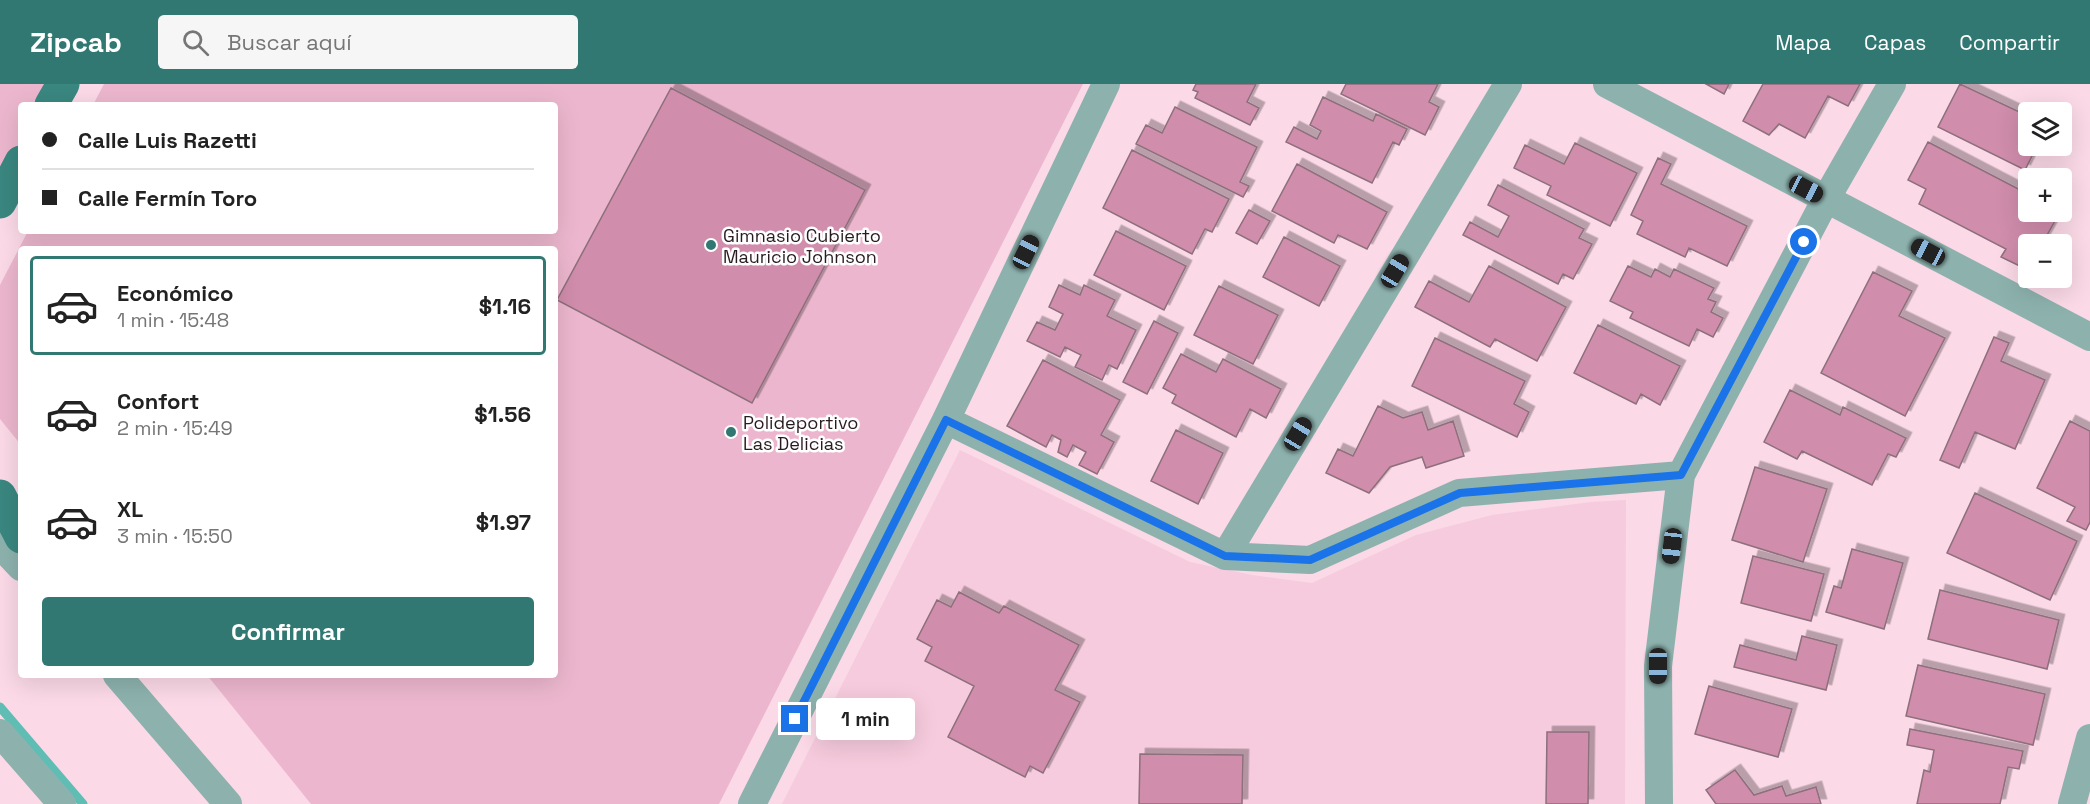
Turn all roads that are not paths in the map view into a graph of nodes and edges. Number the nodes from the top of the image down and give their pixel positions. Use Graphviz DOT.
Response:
graph roads {
  1 [pos="63,84"];
  2 [pos="1106,84"];
  3 [pos="1508,84"];
  4 [pos="1607,84"];
  5 [pos="1892,84"];
  6 [pos="53,102"];
  7 [pos="18,168"];
  8 [pos="1826,200"];
  9 [pos="0,202"];
  10 [pos="2090,337"];
  11 [pos="946,420"];
  12 [pos="1681,475"];
  13 [pos="0,496"];
  14 [pos="18,531"];
  15 [pos="0,545"];
  16 [pos="1225,556"];
  17 [pos="18,564"];
  18 [pos="120,678"];
  19 [pos="0,733"];
  20 [pos="2090,738"];
  21 [pos="62,804"];
  22 [pos="228,804"];
  23 [pos="752,804"];
  24 [pos="1659,804"];
  25 [pos="2072,804"];
  1 -- 6 [label="main road"];
  2 -- 11 [label="street"];
  3 -- 16 [label="street"];
  4 -- 8 [label="street"];
  5 -- 8 [label="street"];
  7 -- 9 [label="main road"];
  8 -- 10 [label="street"];
  8 -- 12 [label="street"];
  11 -- 16 [label="street"];
  11 -- 23 [label="street"];
  12 -- 16 [label="street"];
  12 -- 24 [label="street"];
  13 -- 14 [label="main road"];
  15 -- 17 [label="street"];
  18 -- 22 [label="street"];
  19 -- 21 [label="street"];
  20 -- 25 [label="street"];
}
